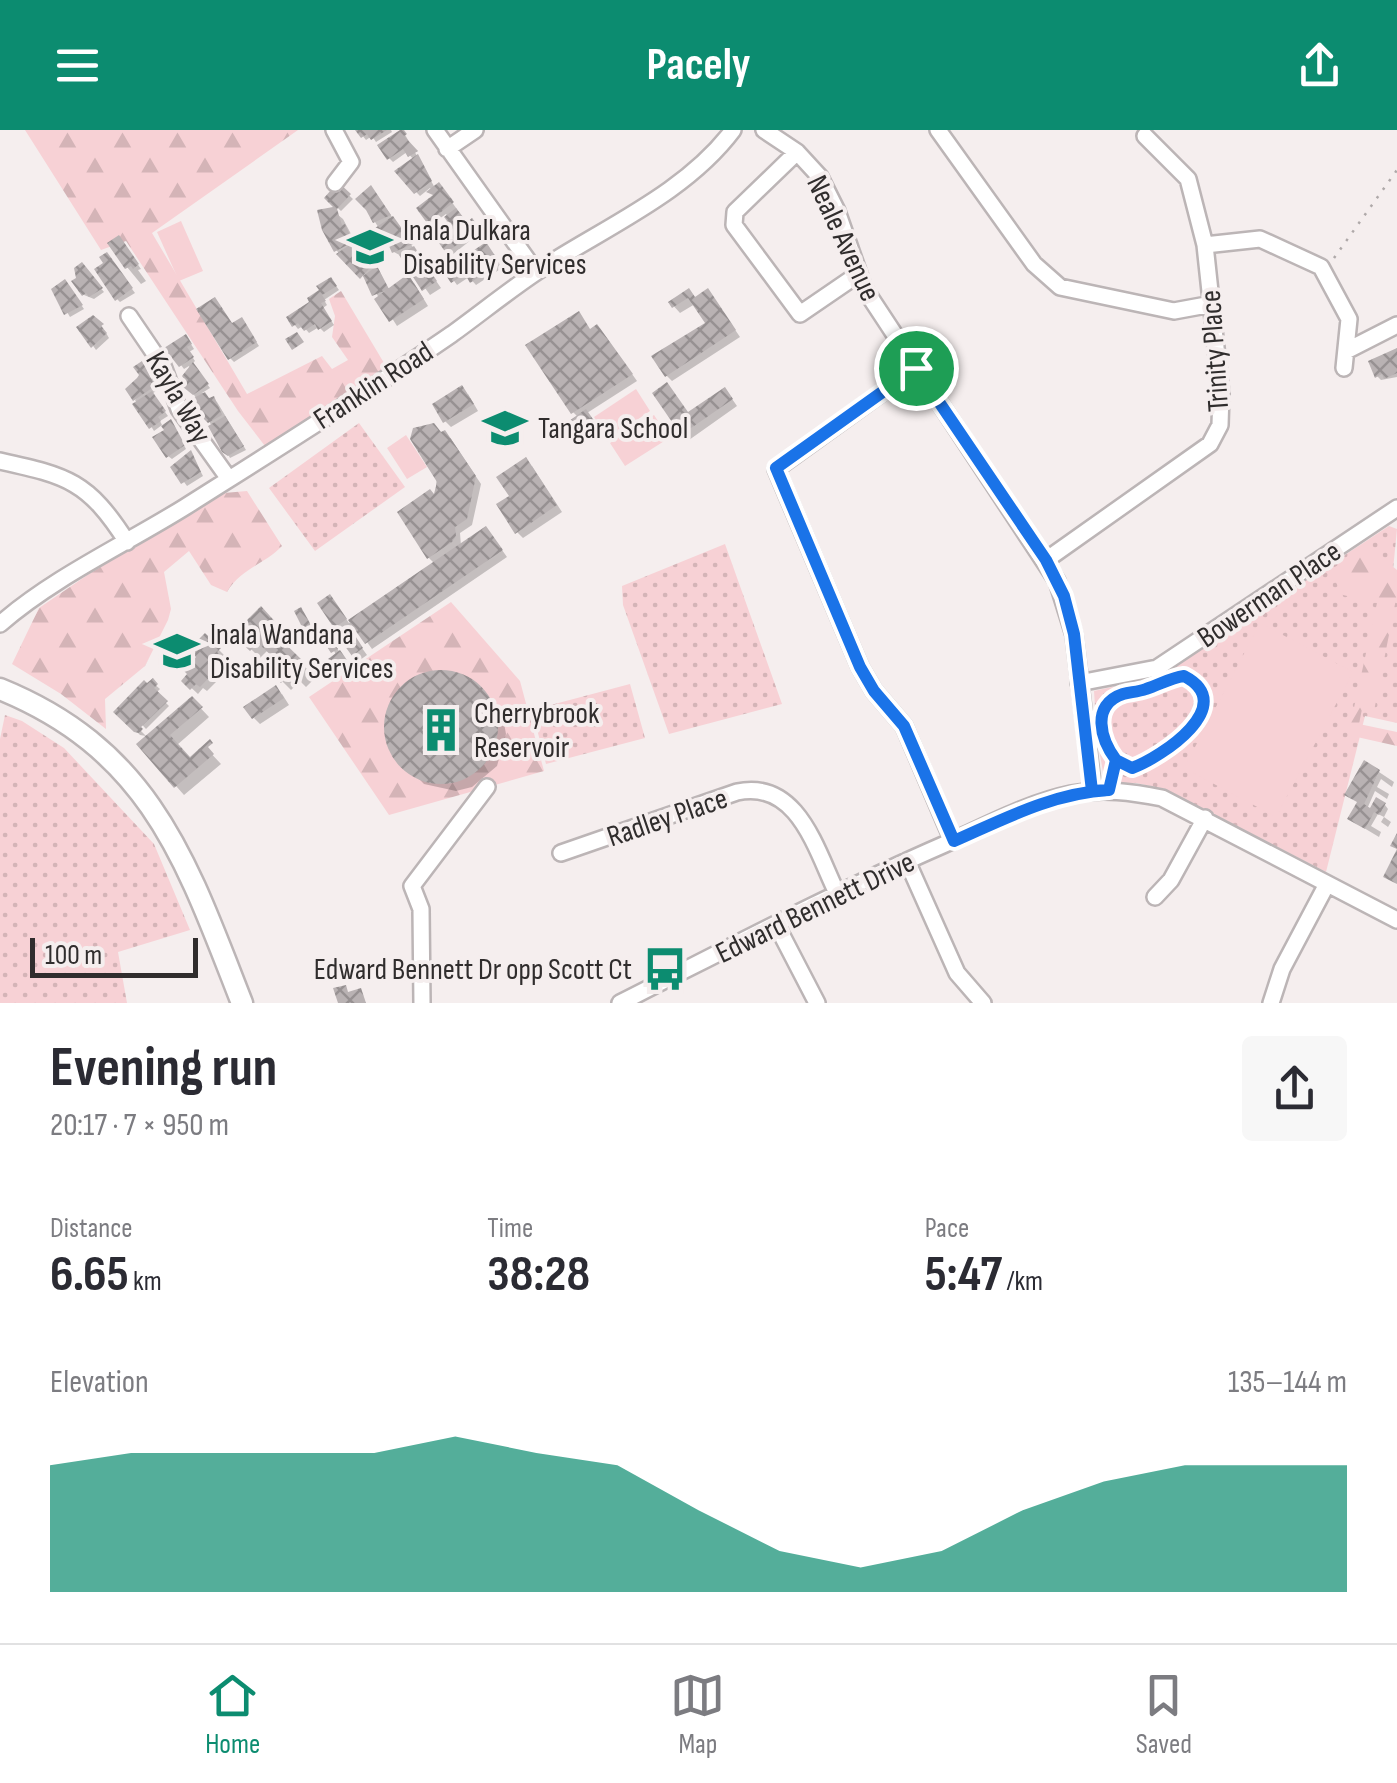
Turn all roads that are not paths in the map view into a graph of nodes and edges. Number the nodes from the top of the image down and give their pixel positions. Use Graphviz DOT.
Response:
graph roads {
  1 [pos="334,130"];
  2 [pos="435,130"];
  3 [pos="475,130"];
  4 [pos="733,130"];
  5 [pos="764,130"];
  6 [pos="938,130"];
  7 [pos="1145,136"];
  8 [pos="447,149"];
  9 [pos="797,152"];
  10 [pos="335,183"];
  11 [pos="1205,245"];
  12 [pos="536,272"];
  13 [pos="858,275"];
  14 [pos="1212,304"];
  15 [pos="129,316"];
  16 [pos="1397,325"];
  17 [pos="916,368"];
  18 [pos="0,460"];
  19 [pos="229,479"];
  20 [pos="1397,508"];
  21 [pos="127,542"];
  22 [pos="1046,560"];
  23 [pos="0,624"];
  24 [pos="1079,683"];
  25 [pos="0,689"];
  26 [pos="0,700"];
  27 [pos="487,788"];
  28 [pos="1101,791"];
  29 [pos="1204,818"];
  30 [pos="954,841"];
  31 [pos="561,853"];
  32 [pos="907,861"];
  33 [pos="1328,884"];
  34 [pos="837,892"];
  35 [pos="1155,897"];
  36 [pos="1397,920"];
  37 [pos="776,924"];
  38 [pos="626,1002"];
  39 [pos="228,1003"];
  40 [pos="242,1003"];
  41 [pos="422,1003"];
  42 [pos="817,1003"];
  43 [pos="983,1003"];
  44 [pos="1271,1003"];
  1 -- 10 [label="street"];
  2 -- 8 [label="street"];
  3 -- 8 [label="street"];
  4 -- 12 [label="street, Franklin Road"];
  5 -- 9 [label="street, Neale Avenue"];
  6 -- 14 [label="street"];
  7 -- 11 [label="street, Trinity Place"];
  8 -- 12 [label="street"];
  9 -- 13 [label="street, Neale Avenue"];
  9 -- 13 [label="street"];
  11 -- 14 [label="street, Trinity Place"];
  11 -- 16 [label="street"];
  12 -- 19 [label="street, Franklin Road"];
  13 -- 17 [label="street, Neale Avenue"];
  14 -- 22 [label="street, Trinity Place"];
  15 -- 19 [label="street, Kayla Way"];
  17 -- 22 [label="street, Neale Avenue"];
  17 -- 30 [label="street"];
  18 -- 21 [label="street"];
  19 -- 21 [label="street, Franklin Road"];
  20 -- 24 [label="street, Bowerman Place"];
  21 -- 23 [label="street, Franklin Road"];
  22 -- 24 [label="street, Neale Avenue"];
  24 -- 28 [label="street, Neale Avenue"];
  25 -- 40 [label="main road"];
  26 -- 39 [label="main road"];
  27 -- 41 [label="street"];
  28 -- 29 [label="street, Edward Bennett Drive"];
  28 -- 30 [label="street, Edward Bennett Drive"];
  29 -- 33 [label="street, Edward Bennett Drive"];
  29 -- 35 [label="street"];
  30 -- 32 [label="street, Edward Bennett Drive"];
  31 -- 34 [label="street, Radley Place"];
  32 -- 34 [label="street, Edward Bennett Drive"];
  32 -- 43 [label="street"];
  33 -- 36 [label="street, Edward Bennett Drive"];
  33 -- 44 [label="street"];
  34 -- 37 [label="street, Edward Bennett Drive"];
  37 -- 38 [label="street, Edward Bennett Drive"];
  37 -- 42 [label="street"];
}
